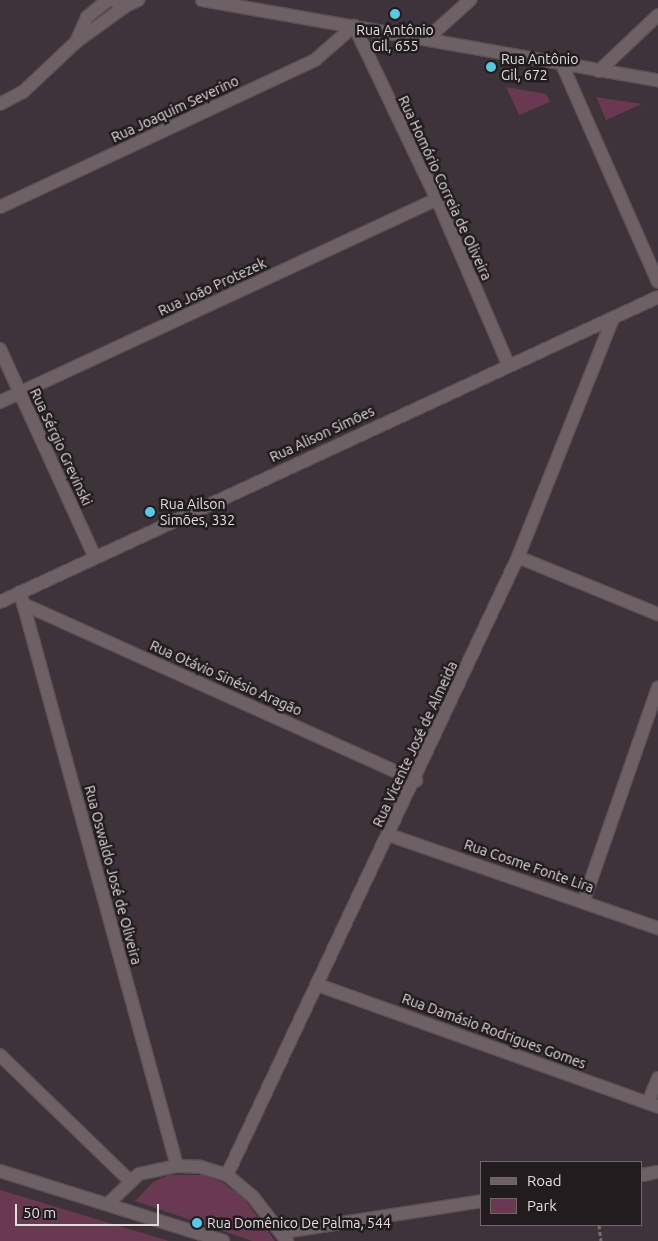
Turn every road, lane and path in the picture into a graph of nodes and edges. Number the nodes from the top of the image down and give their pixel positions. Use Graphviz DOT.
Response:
graph roads {
  1 [pos="108,0"];
  2 [pos="113,0"];
  3 [pos="202,0"];
  4 [pos="470,0"];
  5 [pos="132,3"];
  6 [pos="254,4"];
  7 [pos="658,15"];
  8 [pos="354,26"];
  9 [pos="428,38"];
  10 [pos="76,42"];
  11 [pos="561,62"];
  12 [pos="599,71"];
  13 [pos="658,80"];
  14 [pos="0,104"];
  15 [pos="436,199"];
  16 [pos="0,206"];
  17 [pos="658,282"];
  18 [pos="658,297"];
  19 [pos="613,318"];
  20 [pos="0,349"];
  21 [pos="508,364"];
  22 [pos="20,393"];
  23 [pos="0,402"];
  24 [pos="518,557"];
  25 [pos="95,558"];
  26 [pos="22,598"];
  27 [pos="0,602"];
  28 [pos="658,614"];
  29 [pos="658,688"];
  30 [pos="416,780"];
  31 [pos="389,835"];
  32 [pos="584,900"];
  33 [pos="658,928"];
  34 [pos="318,985"];
  35 [pos="0,1055"];
  36 [pos="658,1078"];
  37 [pos="653,1105"];
  38 [pos="177,1166"];
  39 [pos="0,1170"];
  40 [pos="658,1172"];
  41 [pos="227,1175"];
  42 [pos="643,1175"];
  43 [pos="129,1180"];
  44 [pos="480,1201"];
  45 [pos="110,1202"];
  46 [pos="600,1226"];
  47 [pos="286,1236"];
  48 [pos="223,1241"];
  49 [pos="601,1241"];
  1 -- 10 [label="street"];
  2 -- 5 [label="street"];
  3 -- 6 [label="street"];
  4 -- 9 [label="street"];
  5 -- 10 [label="street"];
  6 -- 8 [label="street"];
  7 -- 12 [label="street"];
  8 -- 9 [label="street"];
  8 -- 15 [label="street, Rua Homório Correia de Oliveira"];
  8 -- 16 [label="street, Rua Joaquim Severino"];
  9 -- 11 [label="street"];
  10 -- 14 [label="street"];
  11 -- 12 [label="street"];
  11 -- 17 [label="street"];
  12 -- 13 [label="street"];
  15 -- 21 [label="street, Rua Homório Correia de Oliveira"];
  15 -- 22 [label="street, Rua João Protezek"];
  18 -- 19 [label="street, Rua Alison Simões"];
  19 -- 21 [label="street, Rua Alison Simões"];
  19 -- 24 [label="street, Rua Vicente José de Almeida"];
  20 -- 22 [label="street, Rua Sérgio Grevinski"];
  21 -- 25 [label="street, Rua Alison Simões"];
  22 -- 23 [label="street, Rua João Protezek"];
  22 -- 25 [label="street, Rua Sérgio Grevinski"];
  24 -- 28 [label="street"];
  24 -- 30 [label="street, Rua Vicente José de Almeida"];
  25 -- 26 [label="street, Rua Alison Simões"];
  26 -- 27 [label="street, Rua Alison Simões"];
  26 -- 30 [label="street, Rua Otávio Sinésio Aragão"];
  26 -- 38 [label="street, Rua Oswaldo José de Oliveira"];
  29 -- 32 [label="street"];
  30 -- 31 [label="street, Rua Vicente José de Almeida"];
  31 -- 32 [label="street, Rua Cosme Fonte Lira"];
  31 -- 34 [label="street, Rua Vicente José de Almeida"];
  32 -- 33 [label="street, Rua Cosme Fonte Lira"];
  34 -- 37 [label="street, Rua Damásio Rodrigues Gomes"];
  34 -- 41 [label="street, Rua Vicente José de Almeida"];
  35 -- 43 [label="street"];
  36 -- 37 [label="street"];
  38 -- 41 [label="street"];
  38 -- 43 [label="street"];
  39 -- 45 [label="street"];
  40 -- 42 [label="street"];
  41 -- 47 [label="street"];
  43 -- 45 [label="street"];
  44 -- 47 [label="street"];
  45 -- 48 [label="street"];
  46 -- 49 [label="path"];
}
